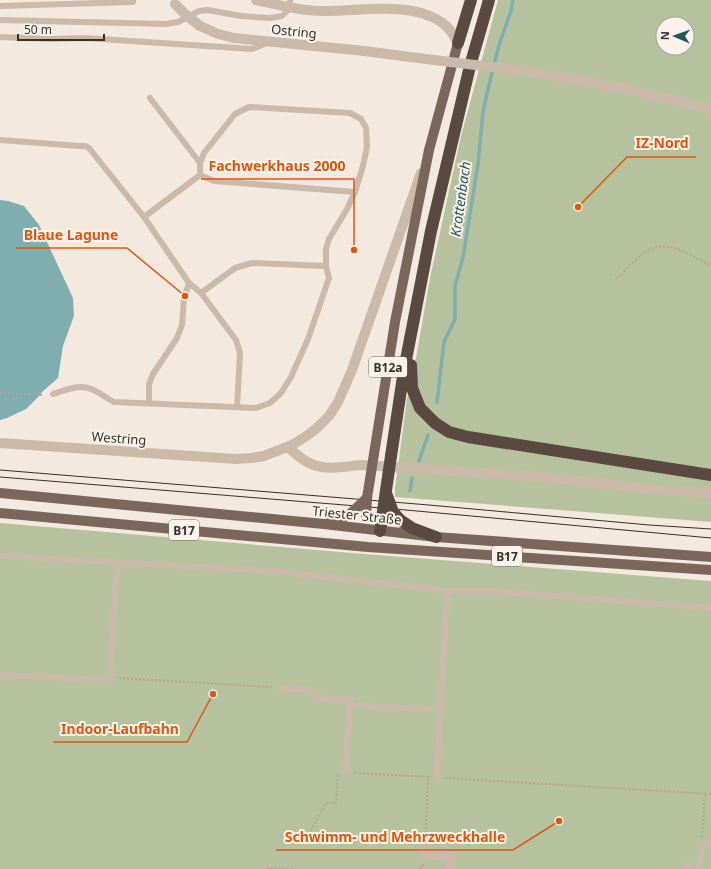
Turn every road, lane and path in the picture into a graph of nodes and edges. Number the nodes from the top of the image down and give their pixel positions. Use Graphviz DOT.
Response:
graph roads {
  1 [pos="133,0"];
  2 [pos="256,0"];
  3 [pos="471,0"];
  4 [pos="489,0"];
  5 [pos="174,2"];
  6 [pos="290,4"];
  7 [pos="0,6"];
  8 [pos="0,20"];
  9 [pos="0,37"];
  10 [pos="269,42"];
  11 [pos="458,43"];
  12 [pos="150,98"];
  13 [pos="711,109"];
  14 [pos="0,140"];
  15 [pos="429,150"];
  16 [pos="200,163"];
  17 [pos="200,175"];
  18 [pos="354,192"];
  19 [pos="144,217"];
  20 [pos="326,266"];
  21 [pos="711,266"];
  22 [pos="616,280"];
  23 [pos="189,283"];
  24 [pos="201,293"];
  25 [pos="413,324"];
  26 [pos="0,393"];
  27 [pos="53,394"];
  28 [pos="40,395"];
  29 [pos="149,403"];
  30 [pos="237,407"];
  31 [pos="0,444"];
  32 [pos="288,447"];
  33 [pos="711,475"];
  34 [pos="386,491"];
  35 [pos="711,492"];
  36 [pos="0,493"];
  37 [pos="367,498"];
  38 [pos="0,513"];
  39 [pos="324,524"];
  40 [pos="366,529"];
  41 [pos="380,531"];
  42 [pos="436,537"];
  43 [pos="368,547"];
  44 [pos="0,556"];
  45 [pos="711,557"];
  46 [pos="117,562"];
  47 [pos="711,570"];
  48 [pos="447,591"];
  49 [pos="711,608"];
  50 [pos="0,675"];
  51 [pos="110,678"];
  52 [pos="281,688"];
  53 [pos="350,705"];
  54 [pos="440,710"];
  55 [pos="346,765"];
  56 [pos="348,772"];
  57 [pos="428,777"];
  58 [pos="437,778"];
  59 [pos="706,794"];
  60 [pos="711,794"];
  61 [pos="305,841"];
  62 [pos="711,842"];
  63 [pos="701,848"];
  64 [pos="424,854"];
  65 [pos="266,869"];
  66 [pos="293,869"];
  67 [pos="420,869"];
  68 [pos="451,869"];
  69 [pos="699,869"];
  1 -- 7 [label="lane"];
  2 -- 6 [label="street"];
  3 -- 11 [label="highway"];
  4 -- 25 [label="highway"];
  5 -- 10 [label="street, Ostring, bridge"];
  6 -- 8 [label="lane"];
  6 -- 11 [label="street"];
  9 -- 10 [label="lane"];
  10 -- 13 [label="street, Ostring, bridge"];
  11 -- 15 [label="main road, B12a"];
  12 -- 16 [label="lane"];
  14 -- 19 [label="lane"];
  15 -- 32 [label="street, Westring"];
  15 -- 37 [label="main road, B12a, bridge"];
  16 -- 17 [label="lane"];
  16 -- 18 [label="lane"];
  17 -- 18 [label="lane"];
  17 -- 19 [label="lane"];
  18 -- 20 [label="lane"];
  19 -- 23 [label="lane"];
  20 -- 24 [label="lane"];
  20 -- 30 [label="lane"];
  21 -- 22 [label="path"];
  23 -- 24 [label="lane"];
  23 -- 29 [label="lane"];
  24 -- 30 [label="lane"];
  25 -- 33 [label="highway"];
  25 -- 34 [label="highway, bridge"];
  26 -- 28 [label="path"];
  27 -- 29 [label="lane"];
  29 -- 30 [label="lane"];
  31 -- 32 [label="street, Westring"];
  32 -- 35 [label="street"];
  34 -- 41 [label="highway, bridge"];
  34 -- 42 [label="highway, bridge"];
  36 -- 39 [label="main road, Triester Straße / B17"];
  37 -- 39 [label="main road, bridge"];
  37 -- 40 [label="main road, B12a, bridge"];
  38 -- 43 [label="main road, B17"];
  39 -- 40 [label="main road, Triester Straße / B17"];
  40 -- 41 [label="main road, Triester Straße / B17"];
  40 -- 43 [label="main road"];
  41 -- 42 [label="main road, Triester Straße / B17"];
  41 -- 43 [label="main road"];
  42 -- 45 [label="main road, Triester Straße / B17"];
  43 -- 47 [label="main road, B17"];
  44 -- 46 [label="lane"];
  46 -- 48 [label="lane"];
  46 -- 51 [label="lane"];
  48 -- 49 [label="lane"];
  48 -- 54 [label="lane"];
  50 -- 51 [label="lane"];
  51 -- 52 [label="path"];
  52 -- 53 [label="lane"];
  53 -- 54 [label="lane"];
  53 -- 55 [label="lane"];
  54 -- 58 [label="lane"];
  55 -- 56 [label="lane"];
  55 -- 61 [label="path"];
  56 -- 57 [label="path"];
  57 -- 58 [label="path"];
  57 -- 64 [label="path"];
  58 -- 59 [label="path"];
  59 -- 60 [label="path"];
  59 -- 63 [label="path"];
  62 -- 63 [label="lane"];
  63 -- 69 [label="lane"];
  64 -- 67 [label="path"];
  64 -- 68 [label="street"];
  65 -- 66 [label="path"];
}
